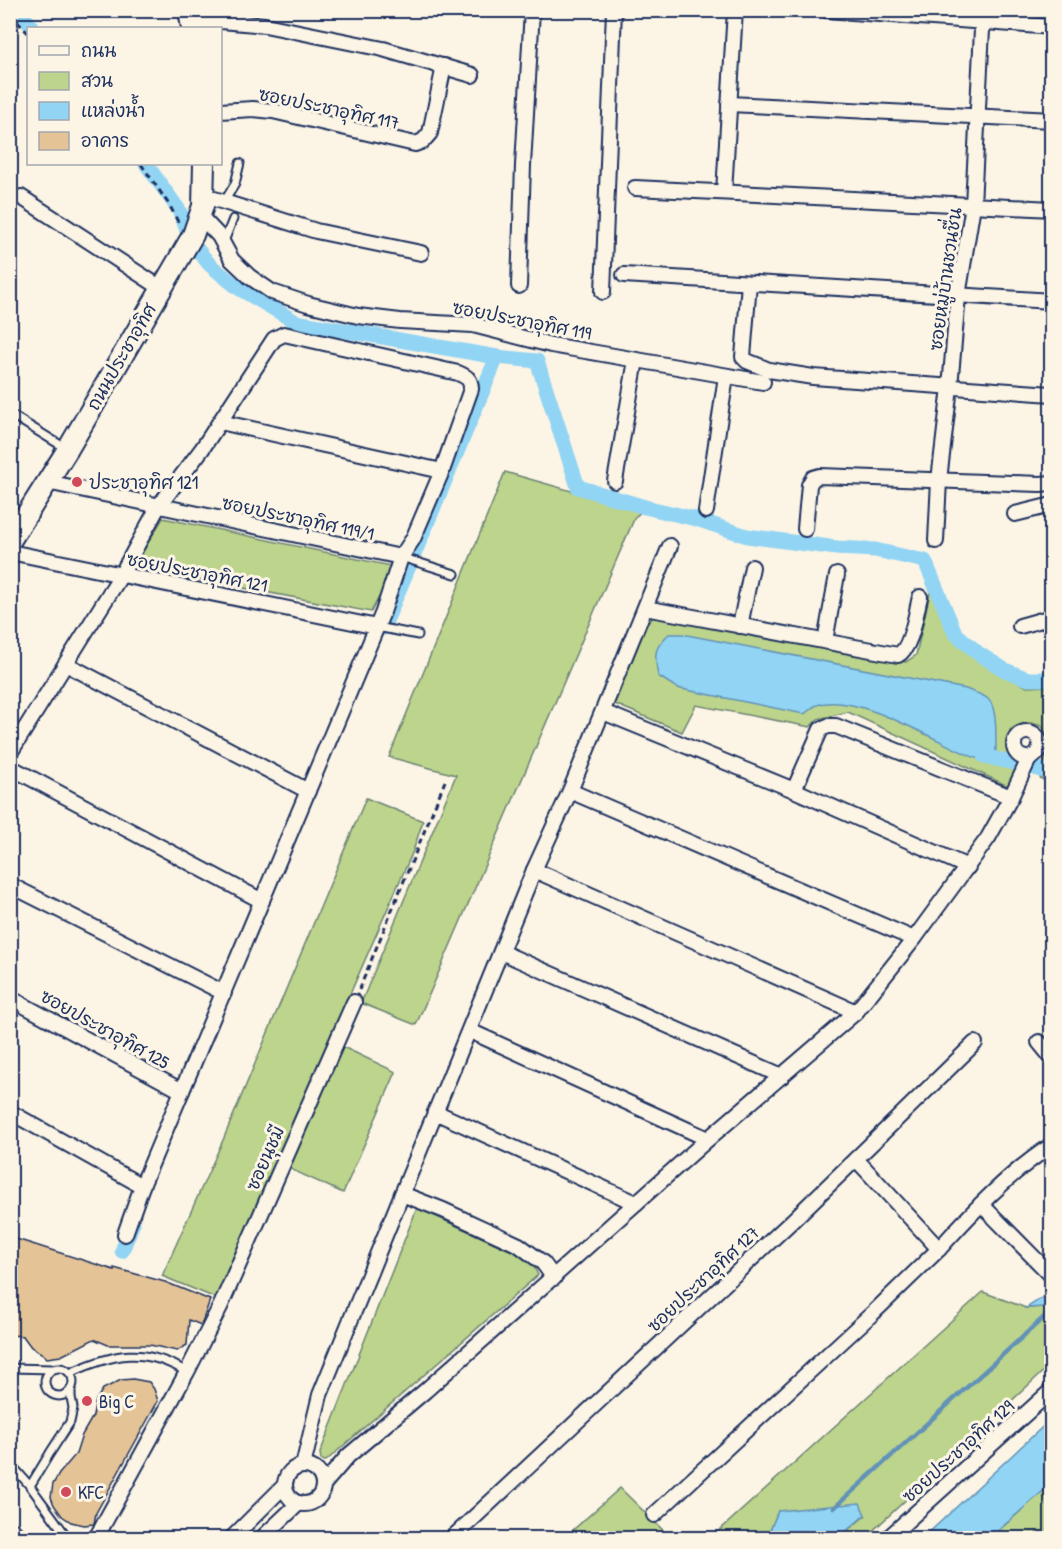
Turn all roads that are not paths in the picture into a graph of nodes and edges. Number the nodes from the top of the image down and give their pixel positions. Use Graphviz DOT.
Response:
graph roads {
  1 [pos="532,10"];
  2 [pos="614,10"];
  3 [pos="735,10"];
  4 [pos="826,10"];
  5 [pos="983,16"];
  6 [pos="191,21"];
  7 [pos="1052,27"];
  8 [pos="444,66"];
  9 [pos="472,75"];
  10 [pos="729,104"];
  11 [pos="222,111"];
  12 [pos="978,117"];
  13 [pos="1052,120"];
  14 [pos="240,163"];
  15 [pos="204,165"];
  16 [pos="635,188"];
  17 [pos="724,192"];
  18 [pos="205,196"];
  19 [pos="21,197"];
  20 [pos="224,202"];
  21 [pos="973,205"];
  22 [pos="1052,209"];
  23 [pos="200,216"];
  24 [pos="233,219"];
  25 [pos="223,244"];
  26 [pos="421,253"];
  27 [pos="624,275"];
  28 [pos="749,283"];
  29 [pos="519,286"];
  30 [pos="161,288"];
  31 [pos="603,292"];
  32 [pos="958,296"];
  33 [pos="1052,301"];
  34 [pos="636,360"];
  35 [pos="726,376"];
  36 [pos="764,382"];
  37 [pos="950,387"];
  38 [pos="1052,394"];
  39 [pos="10,414"];
  40 [pos="220,422"];
  41 [pos="68,449"];
  42 [pos="442,471"];
  43 [pos="939,480"];
  44 [pos="615,481"];
  45 [pos="47,482"];
  46 [pos="1052,483"];
  47 [pos="1052,505"];
  48 [pos="158,507"];
  49 [pos="706,510"];
  50 [pos="18,513"];
  51 [pos="1015,514"];
  52 [pos="805,529"];
  53 [pos="10,541"];
  54 [pos="936,541"];
  55 [pos="670,546"];
  56 [pos="10,552"];
  57 [pos="401,557"];
  58 [pos="752,567"];
  59 [pos="121,574"];
  60 [pos="455,574"];
  61 [pos="837,575"];
  62 [pos="920,597"];
  63 [pos="645,608"];
  64 [pos="1052,617"];
  65 [pos="740,626"];
  66 [pos="1020,626"];
  67 [pos="376,627"];
  68 [pos="418,635"];
  69 [pos="825,641"];
  70 [pos="66,664"];
  71 [pos="603,712"];
  72 [pos="10,753"];
  73 [pos="1029,759"];
  74 [pos="10,767"];
  75 [pos="794,790"];
  76 [pos="308,791"];
  77 [pos="570,791"];
  78 [pos="1011,797"];
  79 [pos="968,867"];
  80 [pos="534,870"];
  81 [pos="10,885"];
  82 [pos="262,902"];
  83 [pos="914,939"];
  84 [pos="501,952"];
  85 [pos="224,993"];
  86 [pos="10,998"];
  87 [pos="354,1002"];
  88 [pos="856,1012"];
  89 [pos="470,1031"];
  90 [pos="1039,1042"];
  91 [pos="975,1043"];
  92 [pos="1052,1058"];
  93 [pos="782,1076"];
  94 [pos="182,1091"];
  95 [pos="10,1112"];
  96 [pos="435,1112"];
  97 [pos="708,1139"];
  98 [pos="1052,1145"];
  99 [pos="856,1159"];
  100 [pos="142,1186"];
  101 [pos="402,1194"];
  102 [pos="636,1203"];
  103 [pos="981,1204"];
  104 [pos="125,1234"];
  105 [pos="939,1249"];
  106 [pos="1052,1276"];
  107 [pos="554,1278"];
  108 [pos="10,1368"];
  109 [pos="55,1369"];
  110 [pos="187,1372"];
  111 [pos="70,1373"];
  112 [pos="71,1389"];
  113 [pos="1052,1390"];
  114 [pos="10,1463"];
  115 [pos="303,1466"];
  116 [pos="285,1485"];
  117 [pos="322,1485"];
  118 [pos="30,1486"];
  119 [pos="299,1503"];
  120 [pos="654,1515"];
  121 [pos="10,1532"];
  122 [pos="16,1539"];
  123 [pos="68,1539"];
  124 [pos="96,1539"];
  125 [pos="232,1539"];
  126 [pos="262,1539"];
  127 [pos="452,1539"];
  128 [pos="888,1539"];
  1 -- 29 [label="street"];
  2 -- 31 [label="street"];
  3 -- 10 [label="street"];
  4 -- 5 [label="street"];
  5 -- 7 [label="street"];
  5 -- 12 [label="street, ซอยหมู่บ้านชวนชื่น"];
  6 -- 8 [label="street"];
  8 -- 9 [label="street"];
  8 -- 11 [label="street, ซอยประชาอุทิศ 117"];
  10 -- 12 [label="street"];
  10 -- 17 [label="street"];
  12 -- 13 [label="street"];
  12 -- 21 [label="street, ซอยหมู่บ้านชวนชื่น"];
  14 -- 20 [label="lane"];
  15 -- 18 [label="main road, ถนนประชาอุทิศ"];
  16 -- 17 [label="street"];
  17 -- 21 [label="street"];
  18 -- 20 [label="street"];
  18 -- 23 [label="main road, ถนนประชาอุทิศ"];
  19 -- 30 [label="street"];
  20 -- 26 [label="street"];
  21 -- 22 [label="street"];
  21 -- 32 [label="street, ซอยหมู่บ้านชวนชื่น"];
  23 -- 25 [label="street, ซอยประชาอุทิศ 119"];
  23 -- 30 [label="main road, ถนนประชาอุทิศ"];
  24 -- 25 [label="lane"];
  25 -- 34 [label="street, ซอยประชาอุทิศ 119"];
  27 -- 28 [label="street"];
  28 -- 32 [label="street"];
  28 -- 37 [label="street"];
  30 -- 41 [label="main road, ถนนประชาอุทิศ"];
  32 -- 33 [label="street"];
  32 -- 37 [label="street, ซอยหมู่บ้านชวนชื่น"];
  34 -- 35 [label="street, ซอยประชาอุทิศ 119"];
  34 -- 44 [label="street"];
  35 -- 36 [label="street, ซอยประชาอุทิศ 119"];
  35 -- 49 [label="street"];
  37 -- 38 [label="street"];
  37 -- 43 [label="street, ซอยหมู่บ้านชวนชื่น"];
  39 -- 41 [label="lane"];
  40 -- 42 [label="street"];
  40 -- 42 [label="street"];
  40 -- 48 [label="street"];
  41 -- 45 [label="main road, ถนนประชาอุทิศ"];
  42 -- 57 [label="street"];
  43 -- 46 [label="street"];
  43 -- 52 [label="street"];
  43 -- 54 [label="street, ซอยหมู่บ้านชวนชื่น"];
  45 -- 48 [label="street, ซอยประชาอุทิศ 119/1"];
  45 -- 50 [label="main road, ถนนประชาอุทิศ"];
  47 -- 51 [label="street"];
  48 -- 57 [label="street, ซอยประชาอุทิศ 119/1"];
  48 -- 59 [label="street"];
  50 -- 53 [label="main road, ถนนประชาอุทิศ"];
  55 -- 63 [label="street"];
  56 -- 59 [label="street, ซอยประชาอุทิศ 121"];
  57 -- 60 [label="lane"];
  57 -- 67 [label="street"];
  58 -- 65 [label="street"];
  59 -- 67 [label="street, ซอยประชาอุทิศ 121"];
  59 -- 70 [label="street"];
  61 -- 69 [label="street"];
  62 -- 69 [label="street"];
  63 -- 65 [label="street"];
  63 -- 71 [label="street"];
  64 -- 66 [label="street"];
  65 -- 69 [label="street"];
  67 -- 68 [label="lane"];
  67 -- 76 [label="street"];
  70 -- 72 [label="street"];
  70 -- 76 [label="street"];
  71 -- 75 [label="street"];
  71 -- 77 [label="street"];
  73 -- 78 [label="street"];
  74 -- 82 [label="street"];
  75 -- 78 [label="street"];
  75 -- 79 [label="street"];
  76 -- 82 [label="street"];
  77 -- 80 [label="street"];
  77 -- 83 [label="street"];
  78 -- 79 [label="street"];
  79 -- 83 [label="street"];
  80 -- 84 [label="street"];
  80 -- 88 [label="street"];
  81 -- 85 [label="street"];
  82 -- 85 [label="street"];
  83 -- 88 [label="street"];
  84 -- 89 [label="street"];
  84 -- 93 [label="street"];
  85 -- 94 [label="street"];
  86 -- 94 [label="street, ซอยประชาอุทิศ 125"];
  87 -- 110 [label="street, ซอยนุชมี"];
  88 -- 93 [label="street"];
  89 -- 96 [label="street"];
  89 -- 97 [label="street"];
  90 -- 92 [label="street"];
  91 -- 99 [label="street, ซอยประชาอุทิศ 127"];
  93 -- 97 [label="street"];
  94 -- 100 [label="street"];
  95 -- 100 [label="street"];
  96 -- 101 [label="street"];
  96 -- 102 [label="street"];
  97 -- 102 [label="street"];
  98 -- 103 [label="street"];
  99 -- 105 [label="street"];
  99 -- 127 [label="street, ซอยประชาอุทิศ 127"];
  100 -- 104 [label="street"];
  101 -- 107 [label="street"];
  101 -- 115 [label="street"];
  102 -- 107 [label="street"];
  103 -- 105 [label="street"];
  103 -- 106 [label="street"];
  105 -- 120 [label="street"];
  107 -- 117 [label="street"];
  108 -- 109 [label="lane"];
  109 -- 111 [label="lane"];
  109 -- 112 [label="lane"];
  110 -- 111 [label="lane"];
  110 -- 124 [label="street, ซอยนุชมี"];
  111 -- 112 [label="lane"];
  112 -- 118 [label="lane"];
  113 -- 128 [label="street, ซอยประชาอุทิศ 129"];
  114 -- 118 [label="lane"];
  115 -- 116 [label="street"];
  115 -- 117 [label="street"];
  116 -- 119 [label="street"];
  116 -- 125 [label="street"];
  117 -- 119 [label="street"];
  118 -- 123 [label="lane"];
  119 -- 126 [label="street"];
  121 -- 122 [label="main road"];
}
